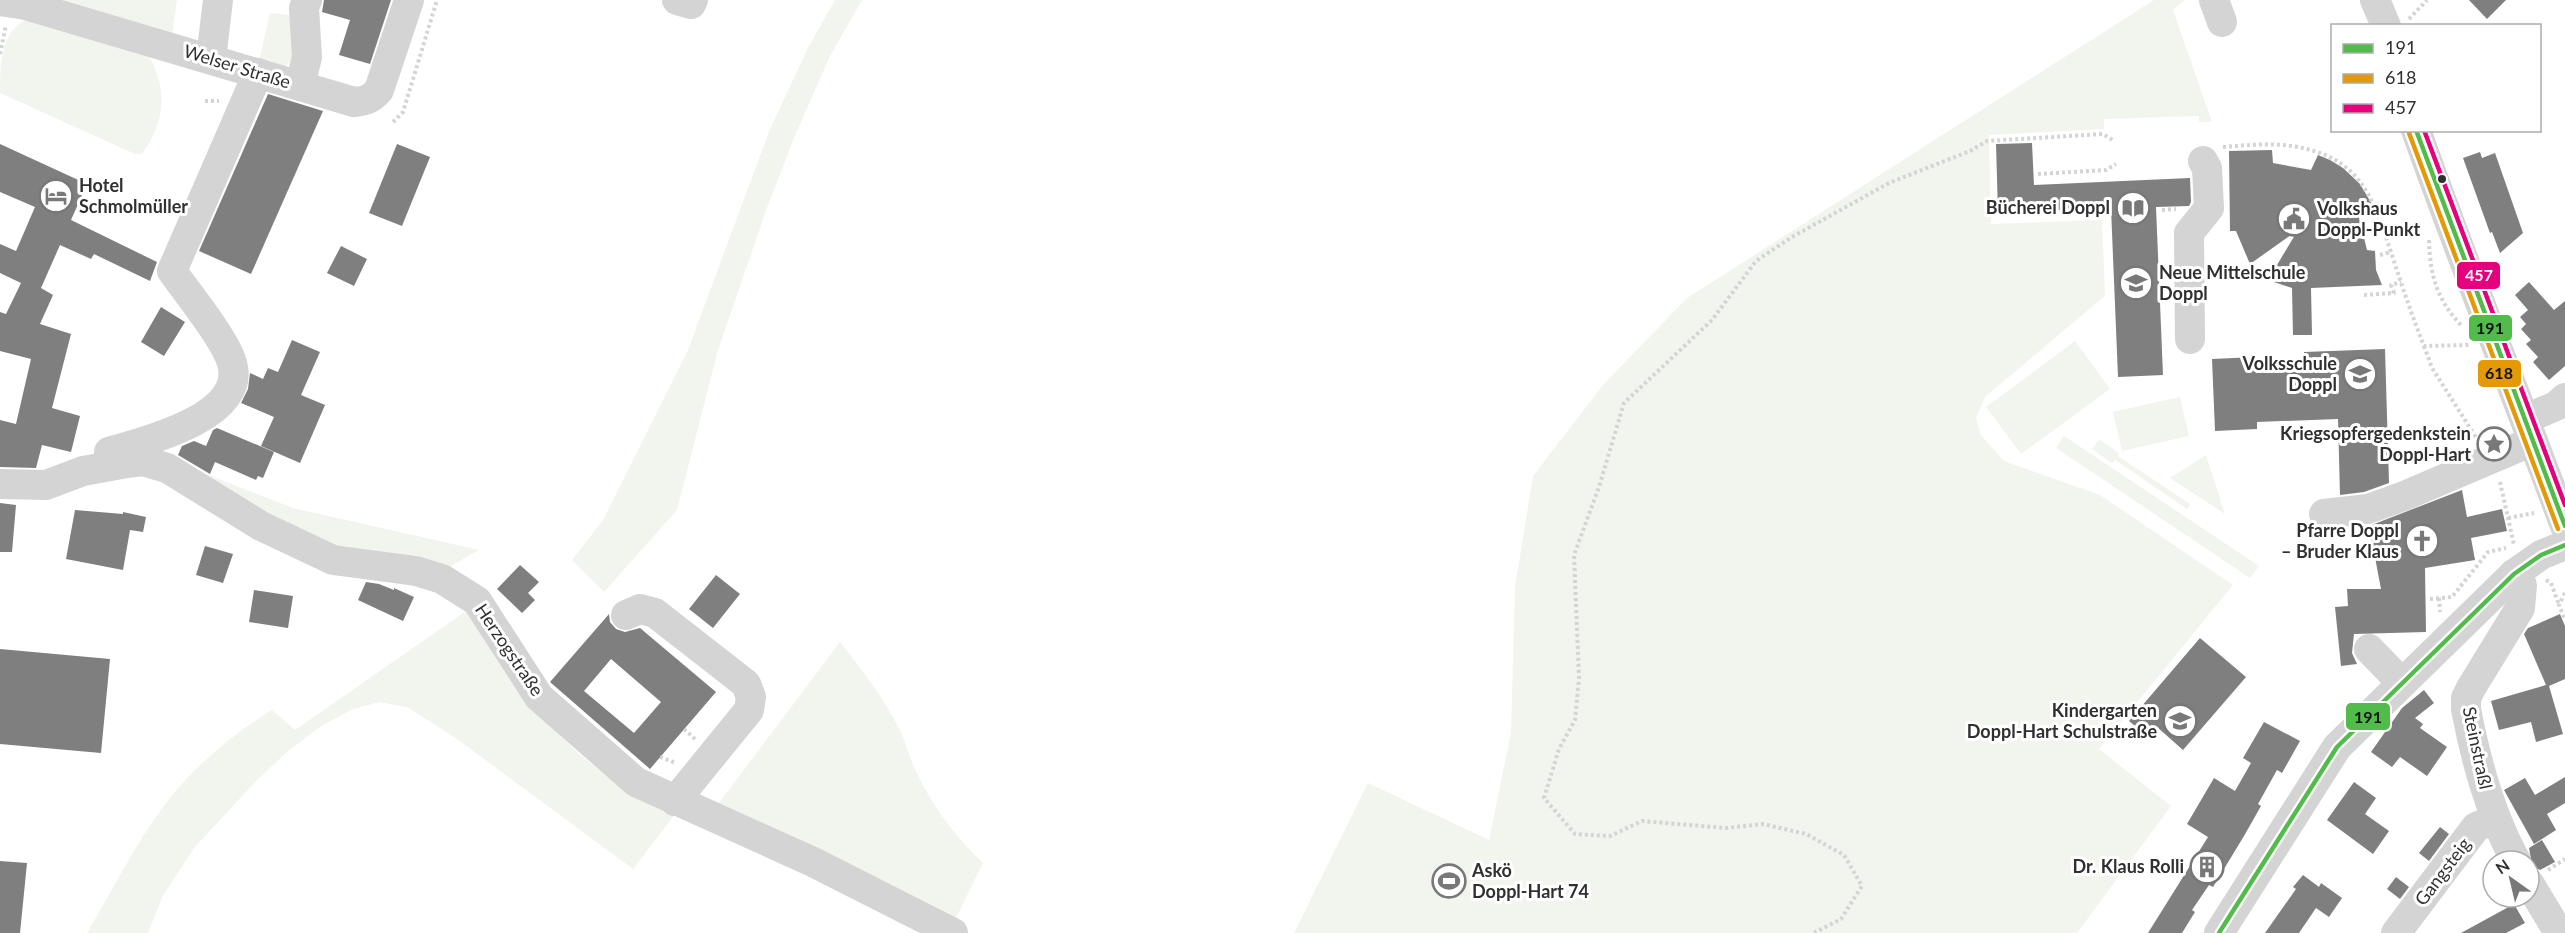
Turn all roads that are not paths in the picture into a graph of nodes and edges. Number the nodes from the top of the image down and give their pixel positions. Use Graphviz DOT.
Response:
graph roads {
  1 [pos="218,0"];
  2 [pos="307,0"];
  3 [pos="409,0"];
  4 [pos="677,0"];
  5 [pos="693,0"];
  6 [pos="2375,0"];
  7 [pos="13,2"];
  8 [pos="2394,24"];
  9 [pos="211,59"];
  10 [pos="258,73"];
  11 [pos="300,86"];
  12 [pos="2417,132"];
  13 [pos="2211,154"];
  14 [pos="2190,339"];
  15 [pos="2565,398"];
  16 [pos="2529,430"];
  17 [pos="83,471"];
  18 [pos="0,484"];
  19 [pos="2324,514"];
  20 [pos="2552,519"];
  21 [pos="2565,545"];
  22 [pos="2522,565"];
  23 [pos="626,615"];
  24 [pos="2369,649"];
  25 [pos="2401,682"];
  26 [pos="675,801"];
  27 [pos="2495,819"];
  28 [pos="2510,849"];
  29 [pos="2541,903"];
  30 [pos="953,933"];
  31 [pos="2218,933"];
  32 [pos="2396,933"];
  33 [pos="2559,933"];
  1 -- 9 [label="street"];
  2 -- 11 [label="street"];
  3 -- 11 [label="street, Welser Straße"];
  4 -- 5 [label="street"];
  6 -- 8 [label="street"];
  7 -- 9 [label="street, Welser Straße"];
  9 -- 10 [label="street, Welser Straße"];
  10 -- 11 [label="street, Welser Straße"];
  10 -- 17 [label="street"];
  12 -- 16 [label="street"];
  13 -- 14 [label="street"];
  15 -- 16 [label="street"];
  16 -- 19 [label="street"];
  16 -- 20 [label="street"];
  17 -- 18 [label="street, Herzogstraße"];
  17 -- 26 [label="street, Herzogstraße"];
  21 -- 22 [label="street"];
  22 -- 25 [label="street"];
  22 -- 27 [label="street, Steinstraßl"];
  23 -- 26 [label="street"];
  24 -- 25 [label="street"];
  25 -- 31 [label="street"];
  26 -- 30 [label="street, Herzogstraße"];
  27 -- 28 [label="street, Steinstraßl"];
  27 -- 32 [label="street, Gangsteig"];
  29 -- 33 [label="street"];
}
